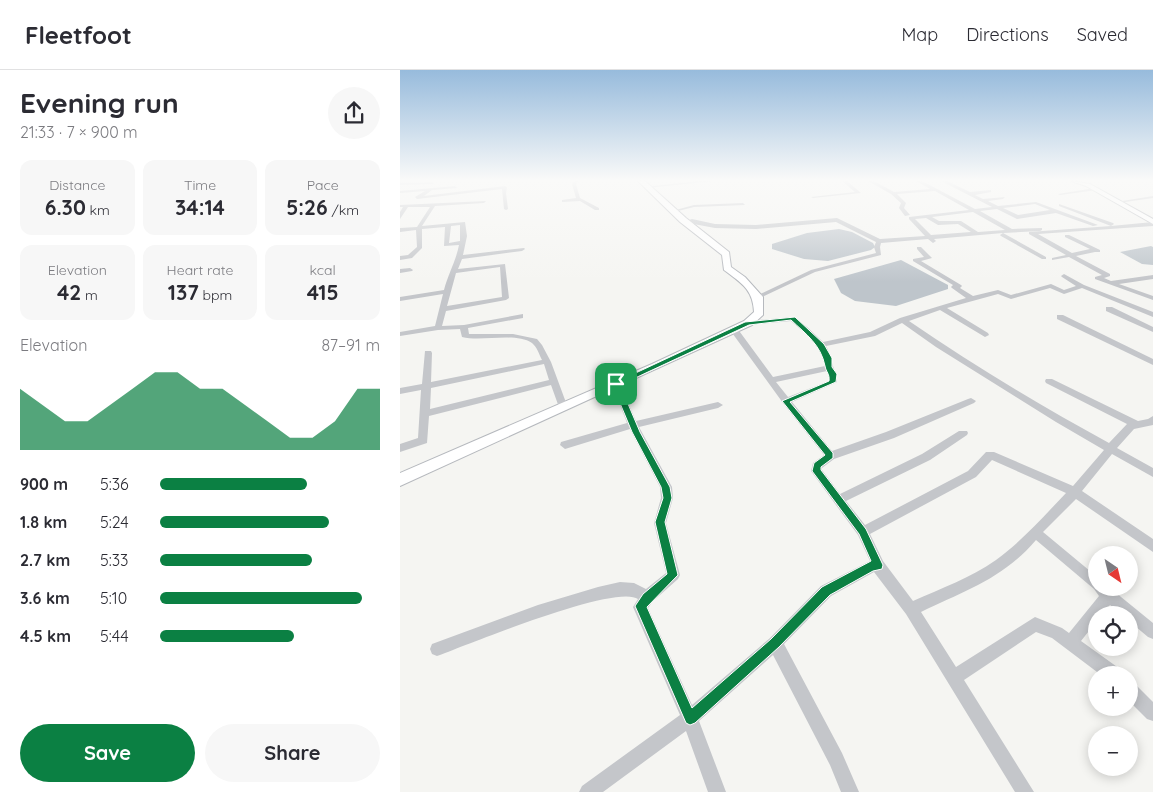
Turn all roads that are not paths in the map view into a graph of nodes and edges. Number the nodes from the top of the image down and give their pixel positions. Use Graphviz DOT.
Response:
graph roads {
  1 [pos="427,215"];
  2 [pos="678,215"];
  3 [pos="946,215"];
  4 [pos="982,215"];
  5 [pos="1012,215"];
  6 [pos="1032,215"];
  7 [pos="1066,215"];
  8 [pos="1088,215"];
  9 [pos="1140,215"];
  10 [pos="928,217"];
  11 [pos="1017,217"];
  12 [pos="1151,221"];
  13 [pos="686,222"];
  14 [pos="1111,224"];
  15 [pos="445,225"];
  16 [pos="1095,225"];
  17 [pos="419,227"];
  18 [pos="1040,229"];
  19 [pos="400,230"];
  20 [pos="1010,231"];
  21 [pos="1031,233"];
  22 [pos="977,234"];
  23 [pos="1003,235"];
  24 [pos="1067,236"];
  25 [pos="932,240"];
  26 [pos="462,243"];
  27 [pos="879,243"];
  28 [pos="919,248"];
  29 [pos="522,249"];
  30 [pos="1070,255"];
  31 [pos="460,257"];
  32 [pos="400,258"];
  33 [pos="1044,258"];
  34 [pos="1054,259"];
  35 [pos="410,270"];
  36 [pos="400,271"];
  37 [pos="453,271"];
  38 [pos="1064,276"];
  39 [pos="1096,278"];
  40 [pos="1153,278"];
  41 [pos="1111,283"];
  42 [pos="1079,284"];
  43 [pos="448,291"];
  44 [pos="758,297"];
  45 [pos="1153,298"];
  46 [pos="972,299"];
  47 [pos="400,300"];
  48 [pos="941,307"];
  49 [pos="443,308"];
  50 [pos="1109,309"];
  51 [pos="1153,315"];
  52 [pos="520,316"];
  53 [pos="1060,317"];
  54 [pos="902,320"];
  55 [pos="748,323"];
  56 [pos="464,327"];
  57 [pos="438,328"];
  58 [pos="734,330"];
  59 [pos="1153,330"];
  60 [pos="400,334"];
  61 [pos="985,335"];
  62 [pos="820,344"];
  63 [pos="428,353"];
  64 [pos="546,361"];
  65 [pos="1153,362"];
  66 [pos="829,368"];
  67 [pos="771,380"];
  68 [pos="1048,381"];
  69 [pos="553,382"];
  70 [pos="616,384"];
  71 [pos="425,387"];
  72 [pos="400,391"];
  73 [pos="786,401"];
  74 [pos="972,402"];
  75 [pos="718,405"];
  76 [pos="562,408"];
  77 [pos="424,414"];
  78 [pos="1153,419"];
  79 [pos="1138,425"];
  80 [pos="633,426"];
  81 [pos="963,433"];
  82 [pos="565,445"];
  83 [pos="400,448"];
  84 [pos="1112,448"];
  85 [pos="830,456"];
  86 [pos="1153,473"];
  87 [pos="400,480"];
  88 [pos="1075,492"];
  89 [pos="838,500"];
  90 [pos="863,532"];
  91 [pos="1035,532"];
  92 [pos="1153,546"];
  93 [pos="878,565"];
  94 [pos="1088,577"];
  95 [pos="1101,596"];
  96 [pos="1110,596"];
  97 [pos="647,598"];
  98 [pos="911,609"];
  99 [pos="1153,632"];
  100 [pos="1071,642"];
  101 [pos="775,643"];
  102 [pos="436,649"];
  103 [pos="1102,666"];
  104 [pos="954,677"];
  105 [pos="1138,699"];
  106 [pos="1153,713"];
  107 [pos="690,718"];
  108 [pos="588,792"];
  109 [pos="717,792"];
  110 [pos="850,792"];
  111 [pos="1025,792"];
  1 -- 17 [label="street"];
  2 -- 13 [label="street"];
  3 -- 10 [label="street"];
  4 -- 20 [label="street"];
  5 -- 11 [label="street"];
  6 -- 11 [label="street"];
  7 -- 16 [label="street"];
  8 -- 14 [label="street"];
  9 -- 12 [label="street"];
  10 -- 22 [label="street"];
  10 -- 25 [label="street"];
  11 -- 18 [label="street"];
  12 -- 14 [label="street"];
  12 -- 21 [label="street"];
  13 -- 27 [label="street"];
  13 -- 44 [label="street"];
  14 -- 16 [label="street"];
  15 -- 17 [label="street"];
  15 -- 26 [label="street"];
  15 -- 26 [label="street"];
  16 -- 18 [label="street"];
  17 -- 19 [label="street"];
  17 -- 32 [label="street"];
  18 -- 20 [label="street"];
  20 -- 22 [label="street"];
  21 -- 23 [label="street"];
  21 -- 30 [label="street"];
  22 -- 25 [label="street"];
  23 -- 25 [label="street"];
  23 -- 33 [label="street"];
  24 -- 30 [label="street"];
  25 -- 27 [label="street"];
  26 -- 31 [label="street"];
  27 -- 44 [label="street"];
  28 -- 46 [label="street"];
  29 -- 31 [label="street"];
  30 -- 34 [label="street"];
  30 -- 39 [label="street"];
  31 -- 37 [label="street"];
  35 -- 36 [label="street"];
  37 -- 43 [label="street"];
  37 -- 49 [label="street"];
  38 -- 42 [label="street"];
  39 -- 41 [label="street"];
  39 -- 42 [label="street"];
  40 -- 41 [label="street"];
  41 -- 45 [label="street"];
  42 -- 46 [label="street"];
  42 -- 51 [label="street"];
  43 -- 47 [label="street"];
  43 -- 49 [label="street"];
  44 -- 55 [label="street"];
  46 -- 48 [label="street"];
  48 -- 54 [label="street"];
  48 -- 61 [label="street"];
  49 -- 57 [label="street"];
  50 -- 59 [label="street"];
  52 -- 56 [label="street"];
  53 -- 65 [label="street"];
  54 -- 62 [label="street"];
  54 -- 84 [label="street"];
  55 -- 58 [label="street"];
  55 -- 62 [label="street"];
  56 -- 57 [label="street"];
  56 -- 64 [label="street"];
  57 -- 60 [label="street"];
  58 -- 67 [label="street"];
  58 -- 70 [label="street"];
  62 -- 66 [label="street"];
  63 -- 71 [label="street"];
  64 -- 69 [label="street"];
  64 -- 71 [label="street"];
  66 -- 67 [label="street"];
  66 -- 73 [label="street"];
  67 -- 73 [label="street"];
  68 -- 79 [label="street"];
  69 -- 76 [label="street"];
  69 -- 77 [label="street"];
  70 -- 76 [label="street"];
  70 -- 80 [label="street"];
  71 -- 72 [label="street"];
  71 -- 77 [label="street"];
  73 -- 85 [label="street"];
  74 -- 85 [label="street"];
  75 -- 80 [label="street"];
  76 -- 87 [label="street"];
  77 -- 83 [label="street"];
  78 -- 79 [label="street"];
  79 -- 84 [label="street"];
  80 -- 82 [label="street"];
  80 -- 97 [label="street"];
  81 -- 89 [label="street"];
  84 -- 86 [label="street"];
  84 -- 88 [label="street"];
  85 -- 89 [label="street"];
  88 -- 90 [label="street"];
  88 -- 91 [label="street"];
  88 -- 92 [label="street"];
  89 -- 90 [label="street"];
  90 -- 93 [label="street"];
  91 -- 94 [label="street"];
  91 -- 98 [label="street"];
  93 -- 98 [label="street"];
  93 -- 101 [label="street"];
  95 -- 100 [label="street"];
  96 -- 99 [label="street"];
  97 -- 102 [label="street"];
  97 -- 107 [label="street"];
  98 -- 104 [label="street"];
  100 -- 103 [label="street"];
  100 -- 104 [label="street"];
  101 -- 107 [label="street"];
  101 -- 110 [label="street"];
  104 -- 111 [label="street"];
  105 -- 106 [label="street"];
  107 -- 108 [label="street"];
  107 -- 109 [label="street"];
}
